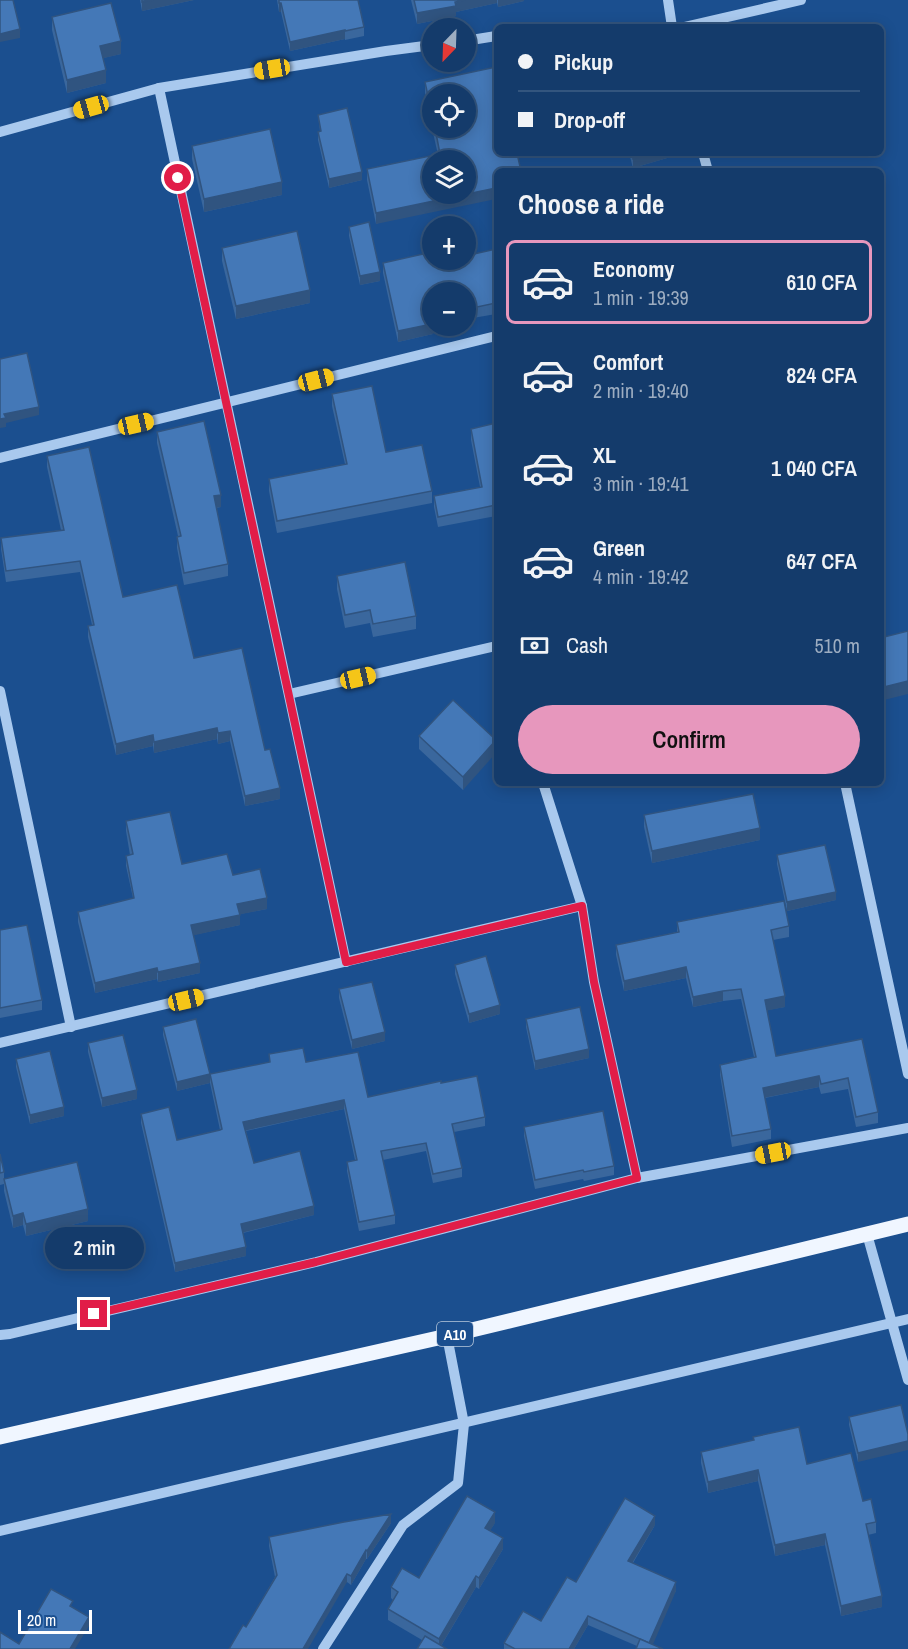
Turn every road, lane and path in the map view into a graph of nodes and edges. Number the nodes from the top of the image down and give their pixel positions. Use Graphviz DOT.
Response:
graph roads {
  1 [pos="668,0"];
  2 [pos="801,0"];
  3 [pos="672,24"];
  4 [pos="697,24"];
  5 [pos="494,36"];
  6 [pos="476,39"];
  7 [pos="422,46"];
  8 [pos="159,88"];
  9 [pos="0,132"];
  10 [pos="494,336"];
  11 [pos="226,402"];
  12 [pos="0,458"];
  13 [pos="494,646"];
  14 [pos="0,691"];
  15 [pos="288,694"];
  16 [pos="544,786"];
  17 [pos="846,786"];
  18 [pos="582,906"];
  19 [pos="346,962"];
  20 [pos="71,1027"];
  21 [pos="0,1043"];
  22 [pos="908,1074"];
  23 [pos="908,1128"];
  24 [pos="637,1178"];
  25 [pos="908,1224"];
  26 [pos="867,1234"];
  27 [pos="908,1319"];
  28 [pos="892,1322"];
  29 [pos="0,1335"];
  30 [pos="447,1336"];
  31 [pos="908,1380"];
  32 [pos="464,1424"];
  33 [pos="0,1437"];
  34 [pos="0,1532"];
  35 [pos="323,1649"];
  1 -- 3 [label="street"];
  2 -- 4 [label="street"];
  5 -- 6 [label="street"];
  7 -- 8 [label="street"];
  8 -- 9 [label="street"];
  8 -- 11 [label="street"];
  10 -- 11 [label="street"];
  11 -- 12 [label="street"];
  11 -- 15 [label="street"];
  13 -- 15 [label="street"];
  14 -- 20 [label="street"];
  15 -- 19 [label="street"];
  16 -- 18 [label="street"];
  17 -- 22 [label="street"];
  18 -- 19 [label="street"];
  18 -- 24 [label="street"];
  19 -- 20 [label="street"];
  20 -- 21 [label="street"];
  23 -- 24 [label="street"];
  24 -- 29 [label="street"];
  25 -- 26 [label="main road, A10"];
  26 -- 28 [label="street"];
  26 -- 30 [label="main road, A10"];
  27 -- 28 [label="street"];
  28 -- 31 [label="street"];
  28 -- 32 [label="street"];
  30 -- 32 [label="street"];
  30 -- 33 [label="main road, A10"];
  32 -- 34 [label="street"];
  32 -- 35 [label="street"];
}
